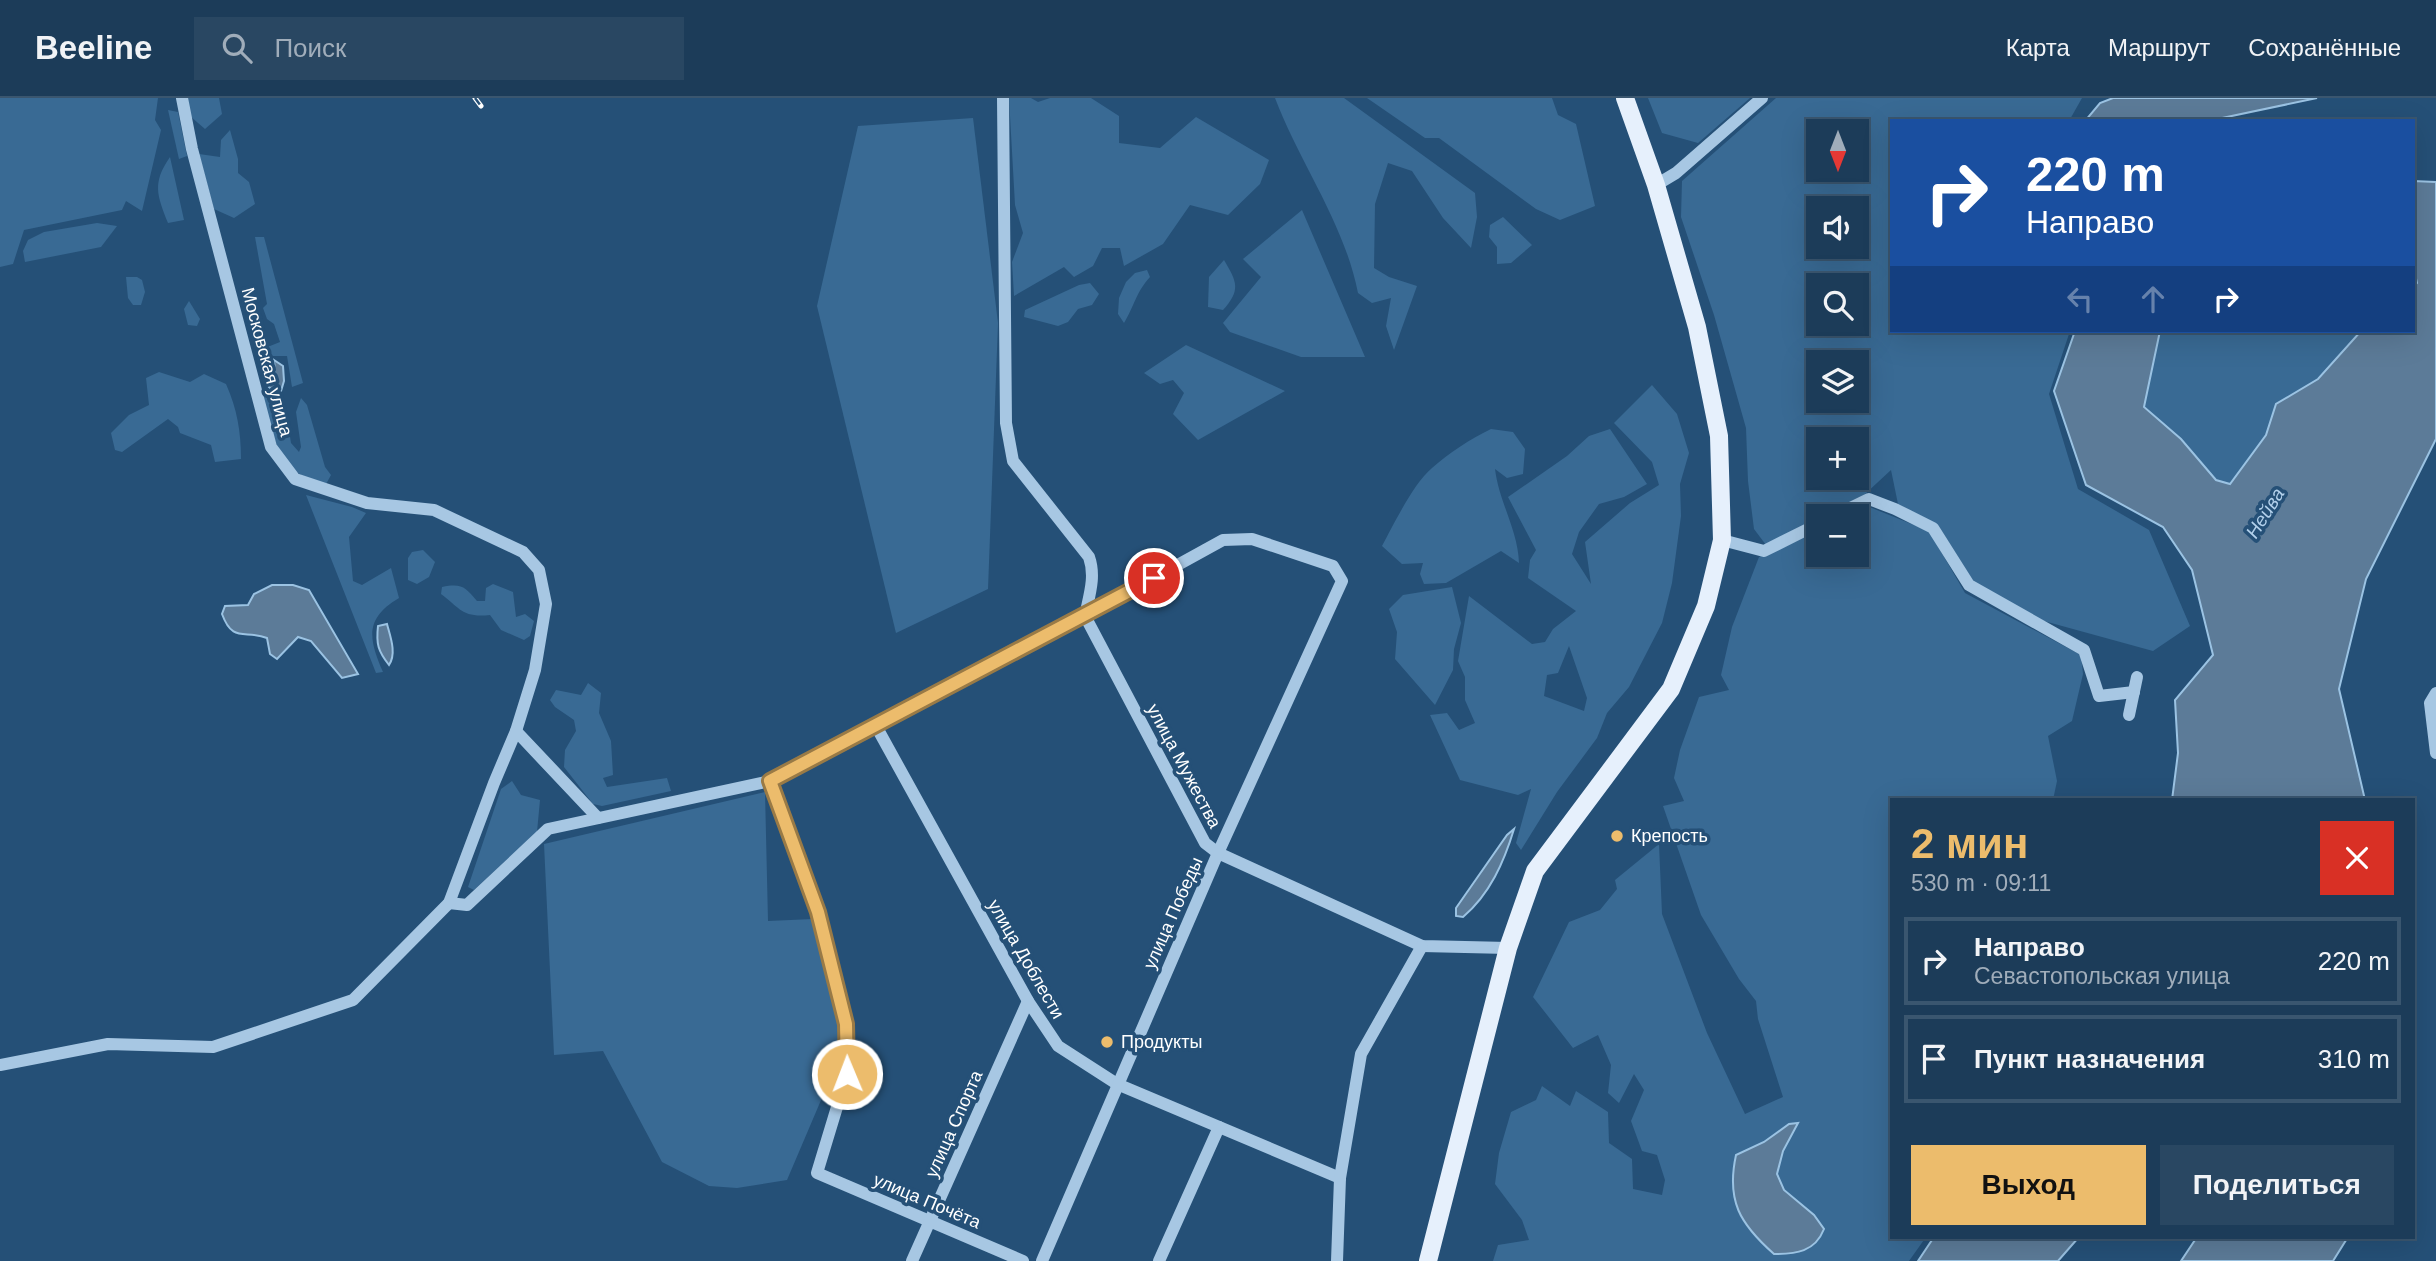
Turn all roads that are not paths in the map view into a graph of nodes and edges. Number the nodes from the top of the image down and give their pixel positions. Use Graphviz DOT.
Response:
graph roads {
  1 [pos="182,98"];
  2 [pos="1003,98"];
  3 [pos="1625,98"];
  4 [pos="1762,98"];
  5 [pos="1656,185"];
  6 [pos="1859,504"];
  7 [pos="1806,530"];
  8 [pos="1722,540"];
  9 [pos="1085,616"];
  10 [pos="2137,677"];
  11 [pos="2134,692"];
  12 [pos="2436,693"];
  13 [pos="2129,715"];
  14 [pos="876,726"];
  15 [pos="516,731"];
  16 [pos="2436,753"];
  17 [pos="770,781"];
  18 [pos="598,818"];
  19 [pos="1218,853"];
  20 [pos="449,903"];
  21 [pos="1422,946"];
  22 [pos="1508,948"];
  23 [pos="1028,1002"];
  24 [pos="0,1065"];
  25 [pos="1117,1084"];
  26 [pos="1219,1127"];
  27 [pos="1340,1178"];
  28 [pos="929,1221"];
  29 [pos="912,1261"];
  30 [pos="1023,1261"];
  31 [pos="1042,1261"];
  32 [pos="1159,1261"];
  33 [pos="1337,1261"];
  34 [pos="1428,1261"];
  1 -- 15 [label="street, Московская улица"];
  2 -- 9 [label="street"];
  3 -- 5 [label="main road"];
  4 -- 5 [label="street"];
  5 -- 8 [label="main road"];
  6 -- 11 [label="street"];
  7 -- 8 [label="street"];
  8 -- 22 [label="main road"];
  9 -- 14 [label="street"];
  9 -- 19 [label="street, улица Мужества"];
  9 -- 19 [label="street, улица Победы"];
  10 -- 11 [label="street"];
  11 -- 13 [label="street"];
  12 -- 16 [label="street"];
  14 -- 17 [label="street"];
  14 -- 23 [label="street, улица Доблести"];
  15 -- 18 [label="street"];
  15 -- 20 [label="street, Московская улица"];
  17 -- 18 [label="street"];
  17 -- 28 [label="street, улица Почёта"];
  18 -- 20 [label="street"];
  19 -- 21 [label="street, улица Мужества"];
  19 -- 25 [label="street, улица Победы"];
  20 -- 24 [label="street"];
  21 -- 22 [label="street, улица Мужества"];
  21 -- 27 [label="street"];
  22 -- 34 [label="main road"];
  23 -- 25 [label="street, улица Доблести"];
  23 -- 28 [label="street, улица Спорта"];
  25 -- 26 [label="street, улица Доблести"];
  25 -- 31 [label="street, улица Победы"];
  26 -- 27 [label="street, улица Доблести"];
  26 -- 32 [label="street"];
  27 -- 33 [label="street"];
  28 -- 29 [label="street, улица Спорта"];
  28 -- 30 [label="street, улица Почёта"];
}
